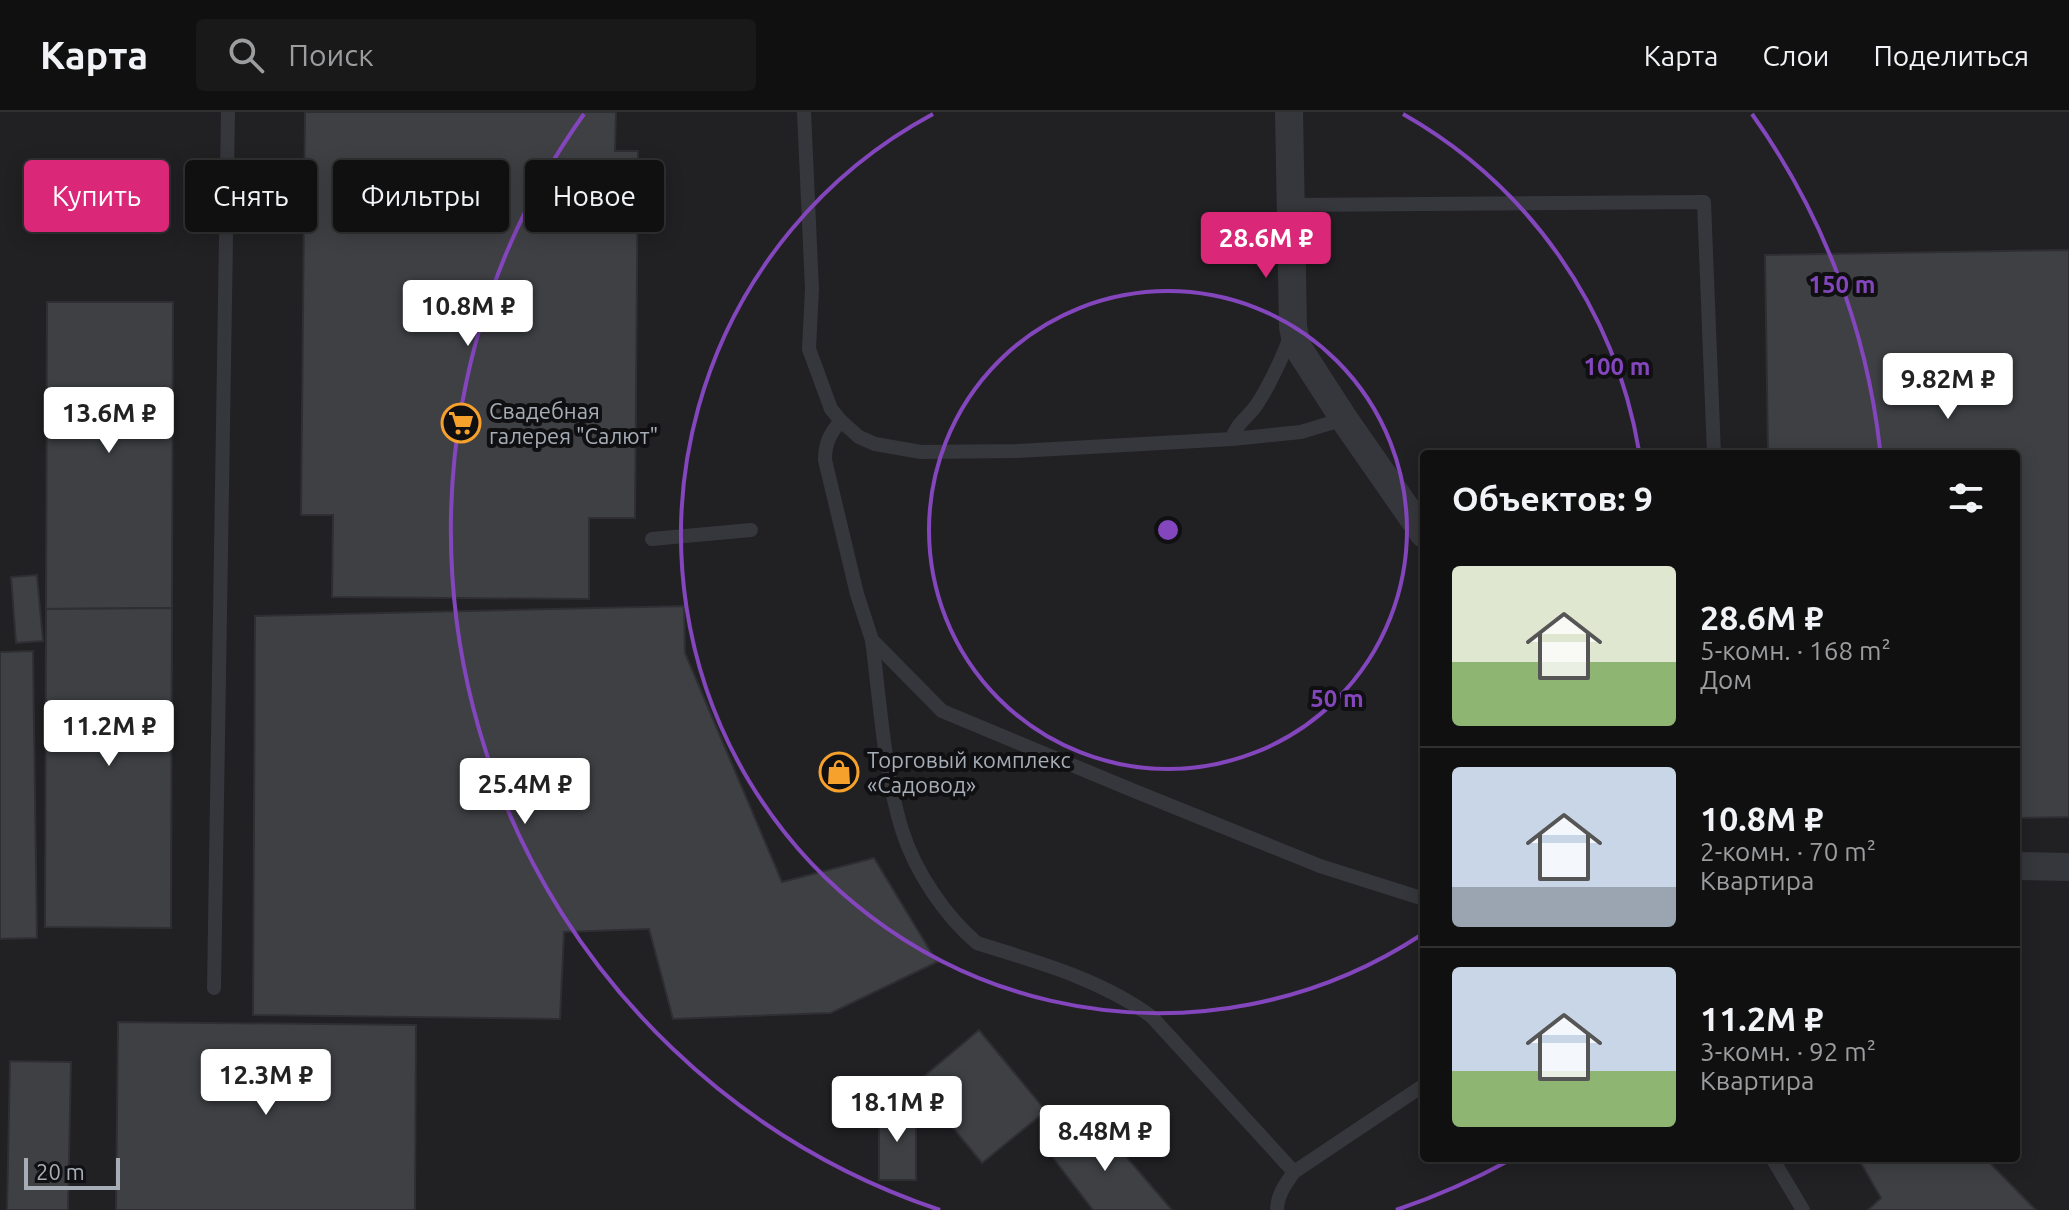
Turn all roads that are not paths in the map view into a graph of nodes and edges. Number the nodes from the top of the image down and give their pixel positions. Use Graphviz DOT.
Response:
graph roads {
  1 [pos="228,112"];
  2 [pos="804,112"];
  3 [pos="1289,112"];
  4 [pos="1290,205"];
  5 [pos="1293,327"];
  6 [pos="1344,419"];
  7 [pos="841,421"];
  8 [pos="1232,439"];
  9 [pos="1714,450"];
  10 [pos="1420,528"];
  11 [pos="751,530"];
  12 [pos="652,539"];
  13 [pos="872,640"];
  14 [pos="2020,866"];
  15 [pos="2069,867"];
  16 [pos="1420,898"];
  17 [pos="214,988"];
  18 [pos="1420,1088"];
  19 [pos="1774,1162"];
  20 [pos="1294,1172"];
  21 [pos="1277,1210"];
  22 [pos="1803,1210"];
  1 -- 17 [label="lane"];
  2 -- 7 [label="lane"];
  3 -- 4 [label="street"];
  4 -- 5 [label="street"];
  4 -- 9 [label="lane"];
  5 -- 6 [label="street"];
  5 -- 8 [label="lane"];
  6 -- 8 [label="lane"];
  6 -- 10 [label="street"];
  7 -- 8 [label="lane"];
  7 -- 13 [label="lane"];
  11 -- 12 [label="lane"];
  13 -- 16 [label="lane"];
  13 -- 20 [label="lane"];
  14 -- 15 [label="street"];
  18 -- 20 [label="lane"];
  19 -- 22 [label="lane"];
  20 -- 21 [label="lane"];
}
